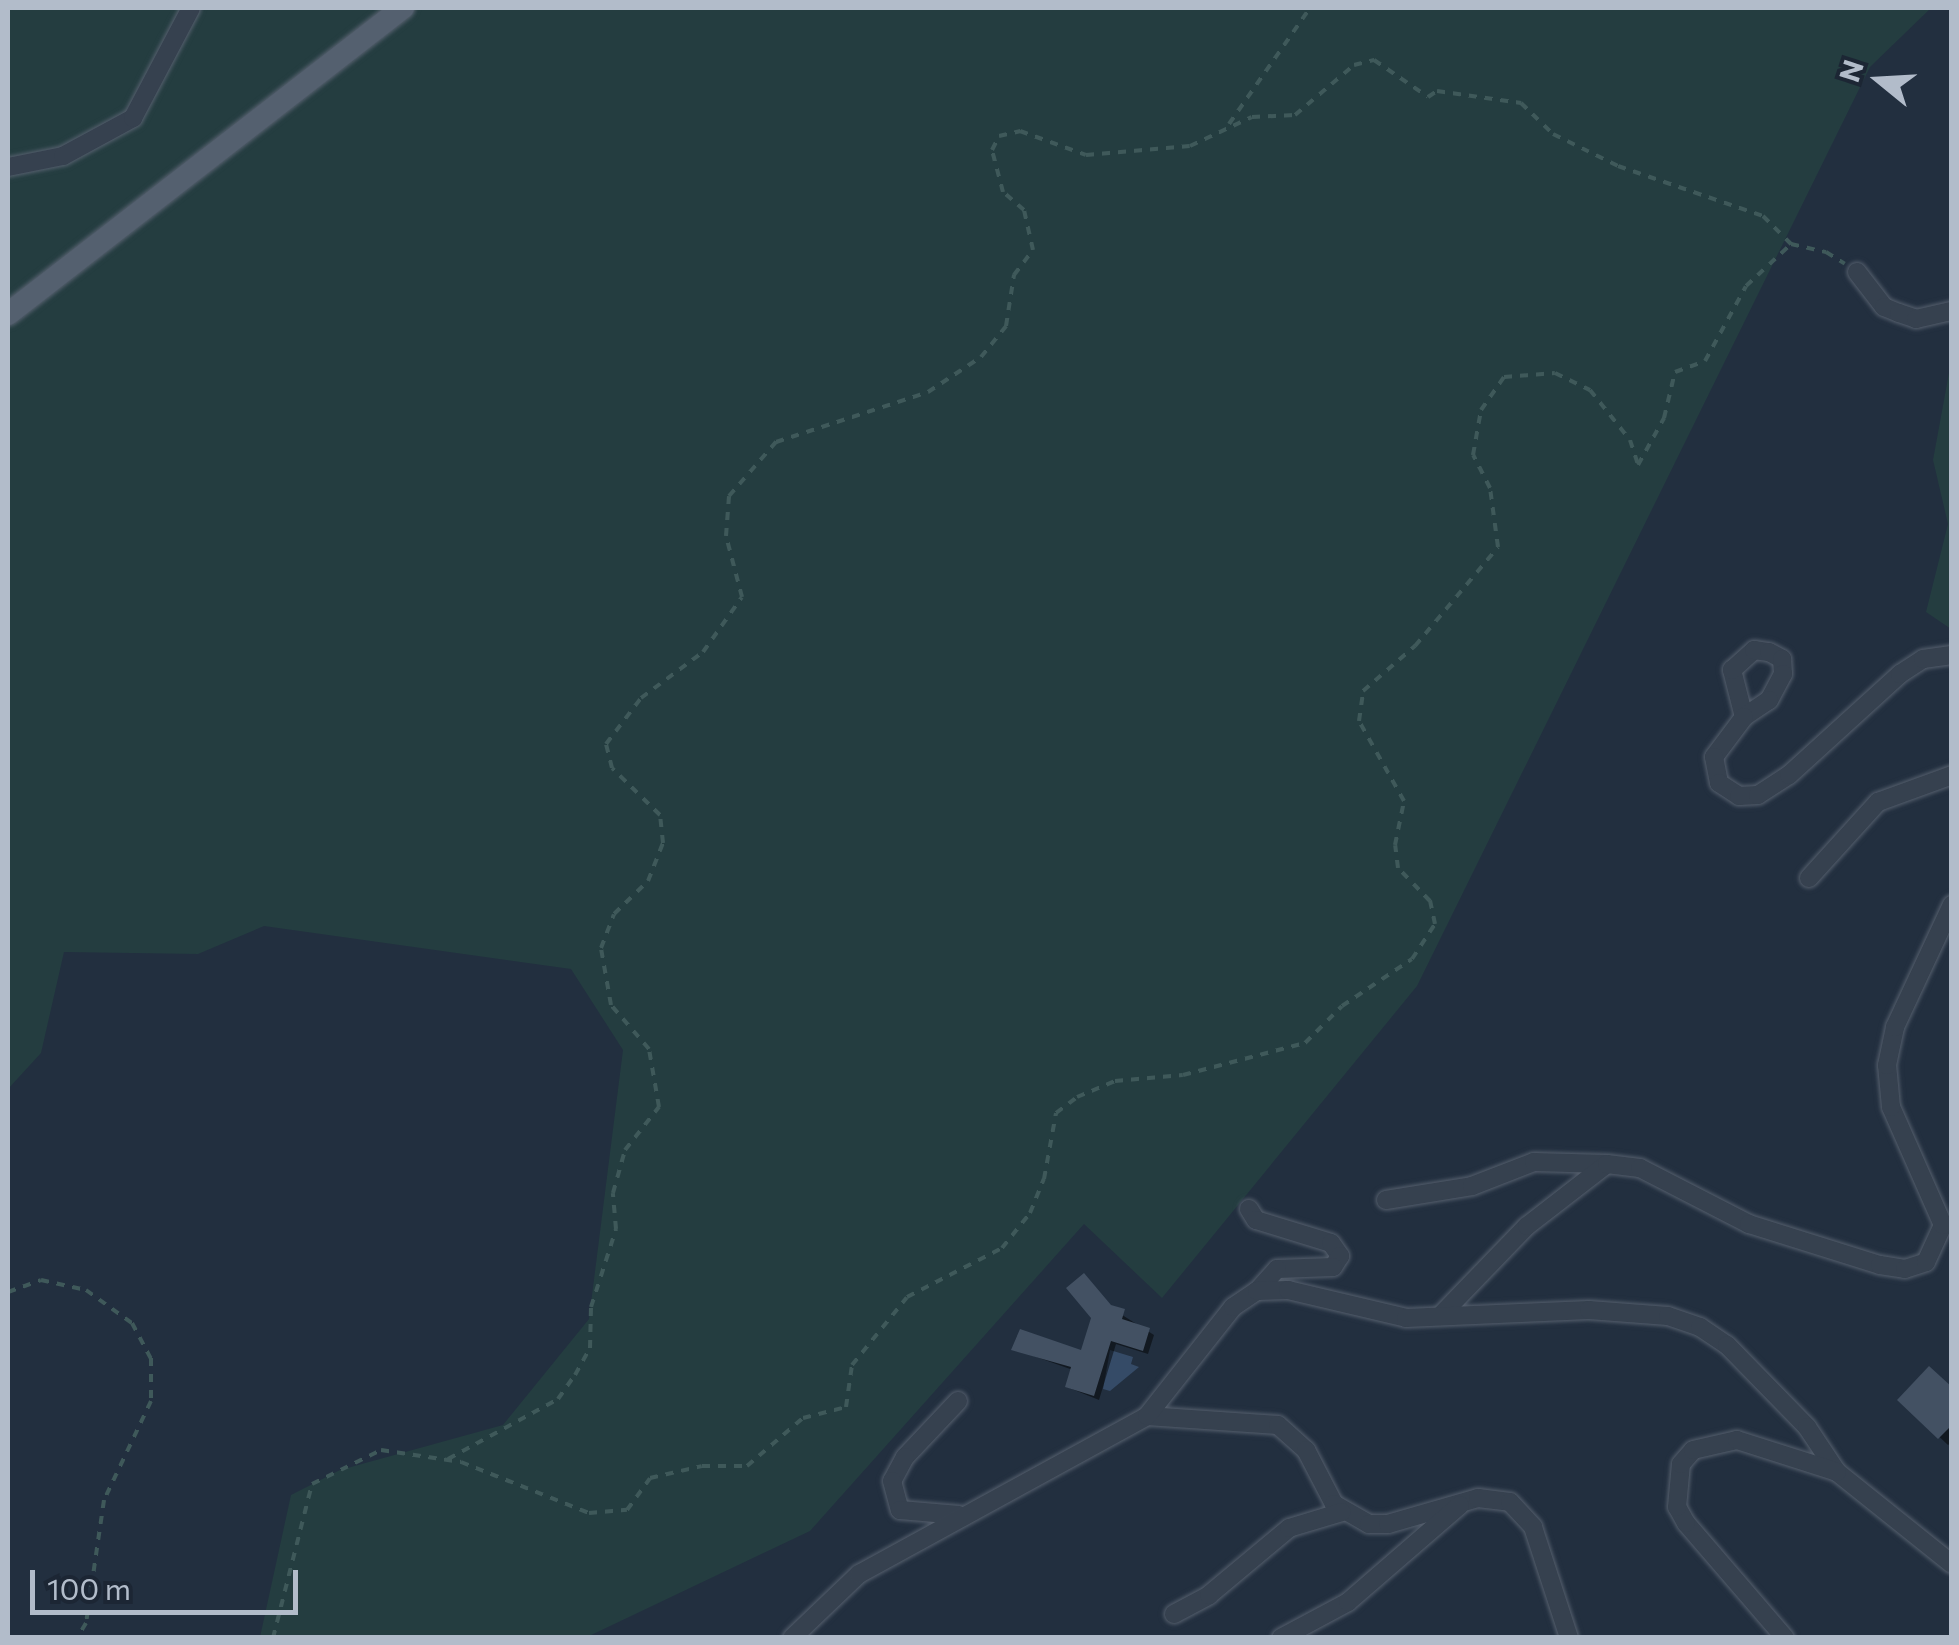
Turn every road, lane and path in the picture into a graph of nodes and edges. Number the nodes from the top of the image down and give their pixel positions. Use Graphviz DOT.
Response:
graph roads {
  1 [pos="191,8"];
  2 [pos="402,8"];
  3 [pos="1310,8"];
  4 [pos="1226,126"];
  5 [pos="8,167"];
  6 [pos="1791,244"];
  7 [pos="1857,272"];
  8 [pos="1952,312"];
  9 [pos="8,314"];
  10 [pos="1952,654"];
  11 [pos="1744,717"];
  12 [pos="1952,775"];
  13 [pos="1809,878"];
  14 [pos="1952,905"];
  15 [pos="1608,1164"];
  16 [pos="1386,1200"];
  17 [pos="1250,1208"];
  18 [pos="1257,1290"];
  19 [pos="8,1292"];
  20 [pos="1440,1316"];
  21 [pos="958,1401"];
  22 [pos="1147,1416"];
  23 [pos="446,1460"];
  24 [pos="1837,1472"];
  25 [pos="1461,1505"];
  26 [pos="1342,1512"];
  27 [pos="960,1515"];
  28 [pos="1952,1564"];
  29 [pos="1174,1614"];
  30 [pos="77,1638"];
  31 [pos="272,1638"];
  32 [pos="792,1638"];
  33 [pos="1280,1638"];
  34 [pos="1569,1638"];
  35 [pos="1785,1638"];
  1 -- 5 [label="street"];
  2 -- 9 [label="main road"];
  3 -- 4 [label="path"];
  4 -- 6 [label="path"];
  4 -- 23 [label="path"];
  6 -- 7 [label="path"];
  6 -- 23 [label="path"];
  7 -- 8 [label="street"];
  10 -- 11 [label="street"];
  12 -- 13 [label="street"];
  14 -- 15 [label="street"];
  15 -- 16 [label="street"];
  15 -- 20 [label="street"];
  17 -- 18 [label="street"];
  18 -- 20 [label="street"];
  18 -- 22 [label="street"];
  19 -- 30 [label="path"];
  20 -- 24 [label="street"];
  21 -- 27 [label="street"];
  22 -- 26 [label="street"];
  22 -- 27 [label="street"];
  23 -- 31 [label="path"];
  24 -- 28 [label="street"];
  24 -- 35 [label="street"];
  25 -- 26 [label="street"];
  25 -- 33 [label="street"];
  25 -- 34 [label="street"];
  26 -- 29 [label="street"];
  27 -- 32 [label="street"];
}
